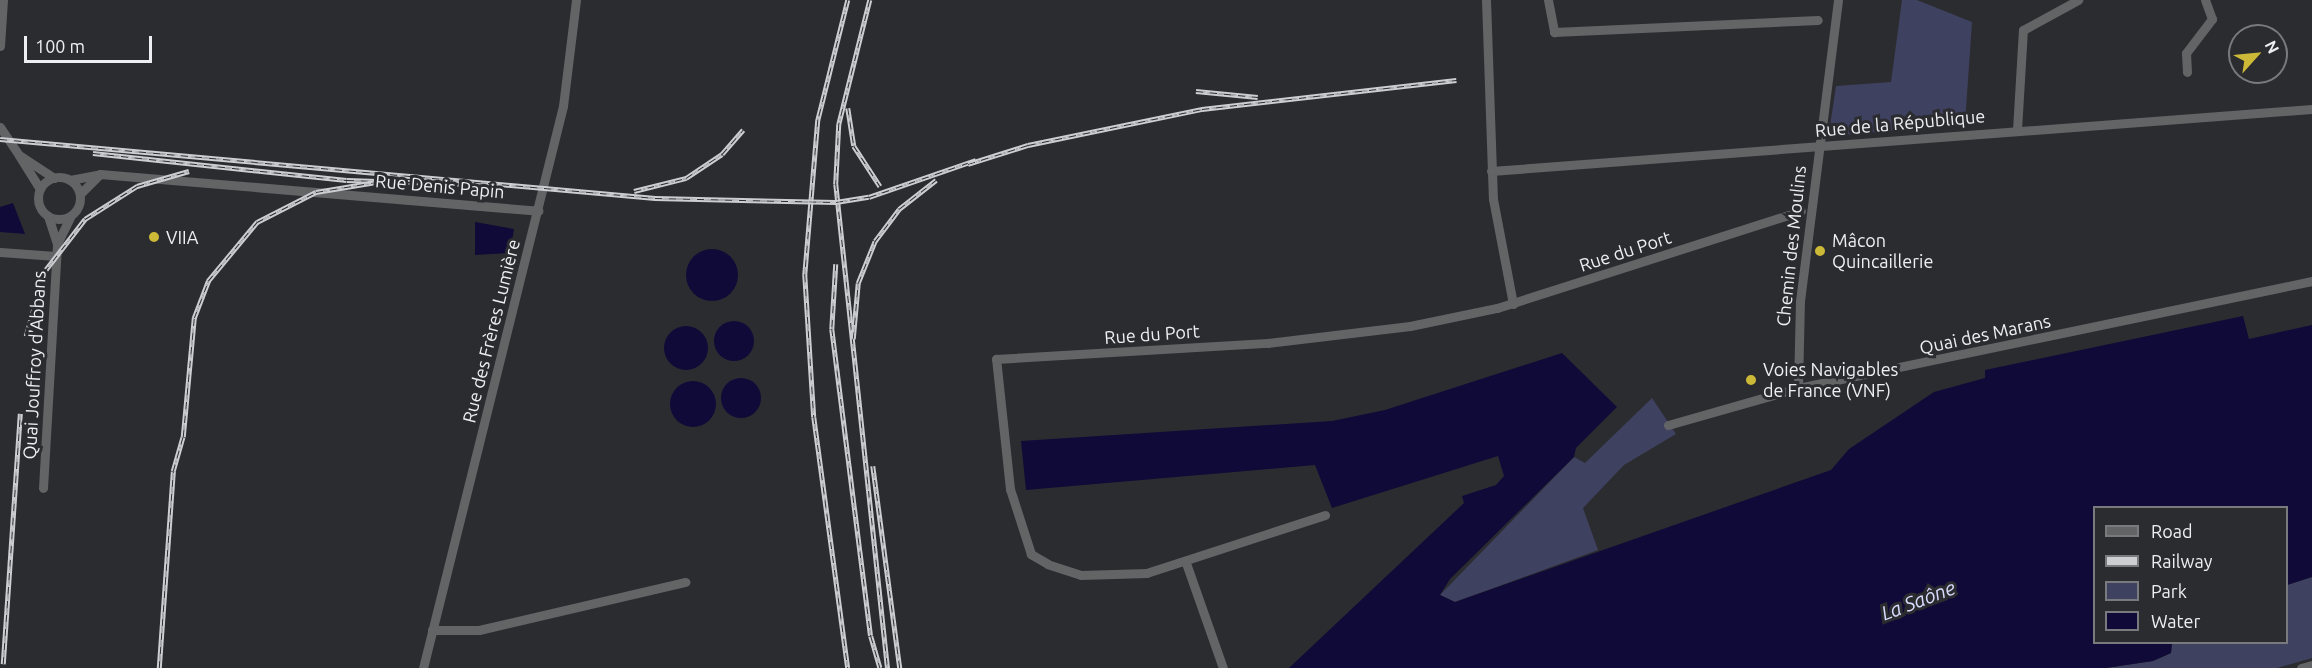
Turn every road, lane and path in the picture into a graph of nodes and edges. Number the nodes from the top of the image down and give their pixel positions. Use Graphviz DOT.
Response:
graph roads {
  1 [pos="3,0"];
  2 [pos="576,0"];
  3 [pos="1486,0"];
  4 [pos="1548,0"];
  5 [pos="1838,0"];
  6 [pos="2078,0"];
  7 [pos="2205,0"];
  8 [pos="1818,20"];
  9 [pos="0,46"];
  10 [pos="2187,72"];
  11 [pos="2312,109"];
  12 [pos="0,127"];
  13 [pos="2016,130"];
  14 [pos="1820,147"];
  15 [pos="19,155"];
  16 [pos="1491,171"];
  17 [pos="100,174"];
  18 [pos="54,178"];
  19 [pos="70,180"];
  20 [pos="40,189"];
  21 [pos="80,194"];
  22 [pos="538,211"];
  23 [pos="1801,211"];
  24 [pos="48,216"];
  25 [pos="70,217"];
  26 [pos="57,244"];
  27 [pos="0,252"];
  28 [pos="56,256"];
  29 [pos="2312,281"];
  30 [pos="1513,304"];
  31 [pos="1798,388"];
  32 [pos="1668,425"];
  33 [pos="43,488"];
  34 [pos="1325,515"];
  35 [pos="1186,563"];
  36 [pos="685,582"];
  37 [pos="432,630"];
  38 [pos="2312,665"];
  39 [pos="423,668"];
  40 [pos="1222,668"];
  41 [pos="2301,668"];
  1 -- 9 [label="street"];
  2 -- 22 [label="street, Rue des Frères Lumière"];
  3 -- 16 [label="street"];
  4 -- 8 [label="street"];
  5 -- 14 [label="street, Chemin des Moulins"];
  6 -- 13 [label="street"];
  7 -- 10 [label="street"];
  11 -- 13 [label="street, Rue de la République"];
  12 -- 15 [label="street"];
  13 -- 14 [label="street, Rue de la République"];
  14 -- 16 [label="street, Rue de la République"];
  14 -- 31 [label="street, Chemin des Moulins"];
  15 -- 18 [label="street"];
  15 -- 20 [label="street"];
  16 -- 30 [label="street"];
  17 -- 19 [label="street"];
  17 -- 21 [label="street"];
  17 -- 22 [label="street, Rue Denis Papin"];
  18 -- 19 [label="street"];
  18 -- 20 [label="street"];
  19 -- 21 [label="street"];
  20 -- 24 [label="street"];
  21 -- 25 [label="street"];
  22 -- 37 [label="street, Rue des Frères Lumière"];
  23 -- 30 [label="street, Rue du Port"];
  24 -- 25 [label="street"];
  24 -- 26 [label="street, Quai Jouffroy d'Abbans"];
  25 -- 26 [label="street, Quai Jouffroy d'Abbans"];
  26 -- 28 [label="street, Quai Jouffroy d'Abbans"];
  27 -- 28 [label="street"];
  28 -- 33 [label="street, Quai Jouffroy d'Abbans"];
  29 -- 31 [label="street, Quai des Marans"];
  30 -- 35 [label="street, Rue du Port"];
  31 -- 32 [label="street, Quai des Marans"];
  34 -- 35 [label="street, Rue du Port"];
  35 -- 40 [label="street"];
  36 -- 37 [label="street"];
  37 -- 39 [label="street, Rue des Frères Lumière"];
  38 -- 41 [label="street"];
}
